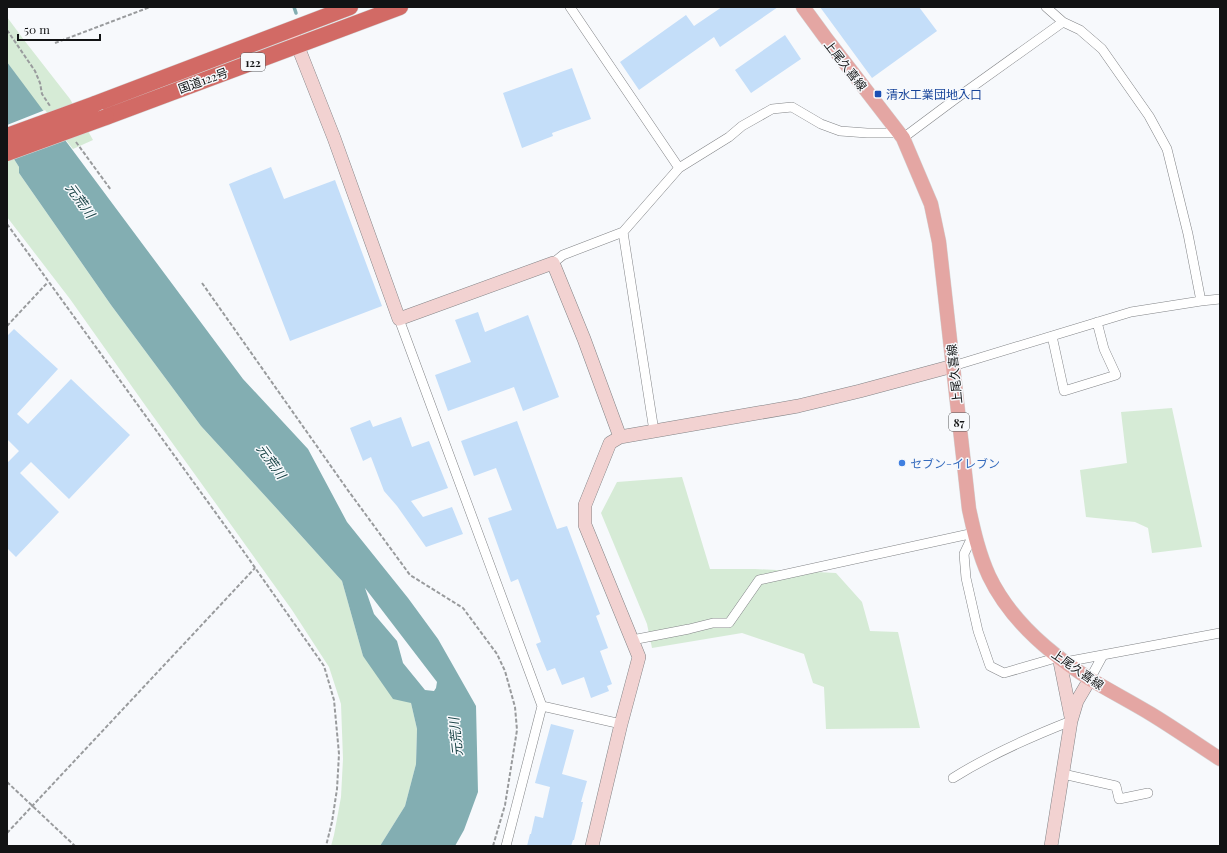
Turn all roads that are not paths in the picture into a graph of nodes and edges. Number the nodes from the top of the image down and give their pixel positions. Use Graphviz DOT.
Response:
graph roads {
  1 [pos="350,7"];
  2 [pos="400,7"];
  3 [pos="570,7"];
  4 [pos="803,7"];
  5 [pos="1046,7"];
  6 [pos="1063,22"];
  7 [pos="291,29"];
  8 [pos="297,45"];
  9 [pos="7,136"];
  10 [pos="901,136"];
  11 [pos="7,153"];
  12 [pos="679,168"];
  13 [pos="623,232"];
  14 [pos="553,263"];
  15 [pos="1220,299"];
  16 [pos="1201,301"];
  17 [pos="399,319"];
  18 [pos="1096,322"];
  19 [pos="1052,336"];
  20 [pos="953,366"];
  21 [pos="654,431"];
  22 [pos="620,437"];
  23 [pos="974,533"];
  24 [pos="1220,633"];
  25 [pos="632,640"];
  26 [pos="1103,655"];
  27 [pos="1062,660"];
  28 [pos="1090,679"];
  29 [pos="542,706"];
  30 [pos="1071,721"];
  31 [pos="622,724"];
  32 [pos="1220,759"];
  33 [pos="1062,774"];
  34 [pos="953,778"];
  35 [pos="1148,793"];
  36 [pos="506,846"];
  37 [pos="592,846"];
  38 [pos="1051,846"];
  1 -- 7 [label="highway, 国道122号 / 122"];
  2 -- 8 [label="highway, 国道122号 / 122"];
  3 -- 12 [label="street"];
  4 -- 10 [label="main road, 上尾久喜線 / 87"];
  5 -- 6 [label="street"];
  6 -- 10 [label="street"];
  6 -- 16 [label="street"];
  7 -- 8 [label="street"];
  7 -- 9 [label="highway, 国道122号 / 122, bridge"];
  8 -- 11 [label="highway, 国道122号 / 122, bridge"];
  8 -- 17 [label="street"];
  10 -- 12 [label="street"];
  10 -- 20 [label="main road, 上尾久喜線 / 87"];
  12 -- 13 [label="street"];
  13 -- 14 [label="street"];
  13 -- 21 [label="street"];
  14 -- 17 [label="street"];
  14 -- 22 [label="street"];
  15 -- 16 [label="street"];
  16 -- 18 [label="street"];
  17 -- 29 [label="street"];
  18 -- 19 [label="street"];
  18 -- 19 [label="street"];
  19 -- 20 [label="street"];
  20 -- 21 [label="street"];
  20 -- 23 [label="main road, 上尾久喜線 / 87"];
  21 -- 22 [label="street"];
  22 -- 25 [label="street"];
  23 -- 25 [label="street"];
  23 -- 27 [label="main road, 上尾久喜線 / 87"];
  23 -- 27 [label="street"];
  24 -- 26 [label="street"];
  25 -- 31 [label="street"];
  26 -- 27 [label="street"];
  26 -- 28 [label="street"];
  27 -- 28 [label="main road, 上尾久喜線 / 87"];
  27 -- 30 [label="street"];
  28 -- 30 [label="street"];
  28 -- 32 [label="main road, 上尾久喜線 / 87"];
  29 -- 31 [label="street"];
  29 -- 36 [label="street"];
  30 -- 33 [label="street"];
  30 -- 34 [label="street"];
  31 -- 37 [label="street"];
  33 -- 35 [label="street"];
  33 -- 38 [label="street"];
}
